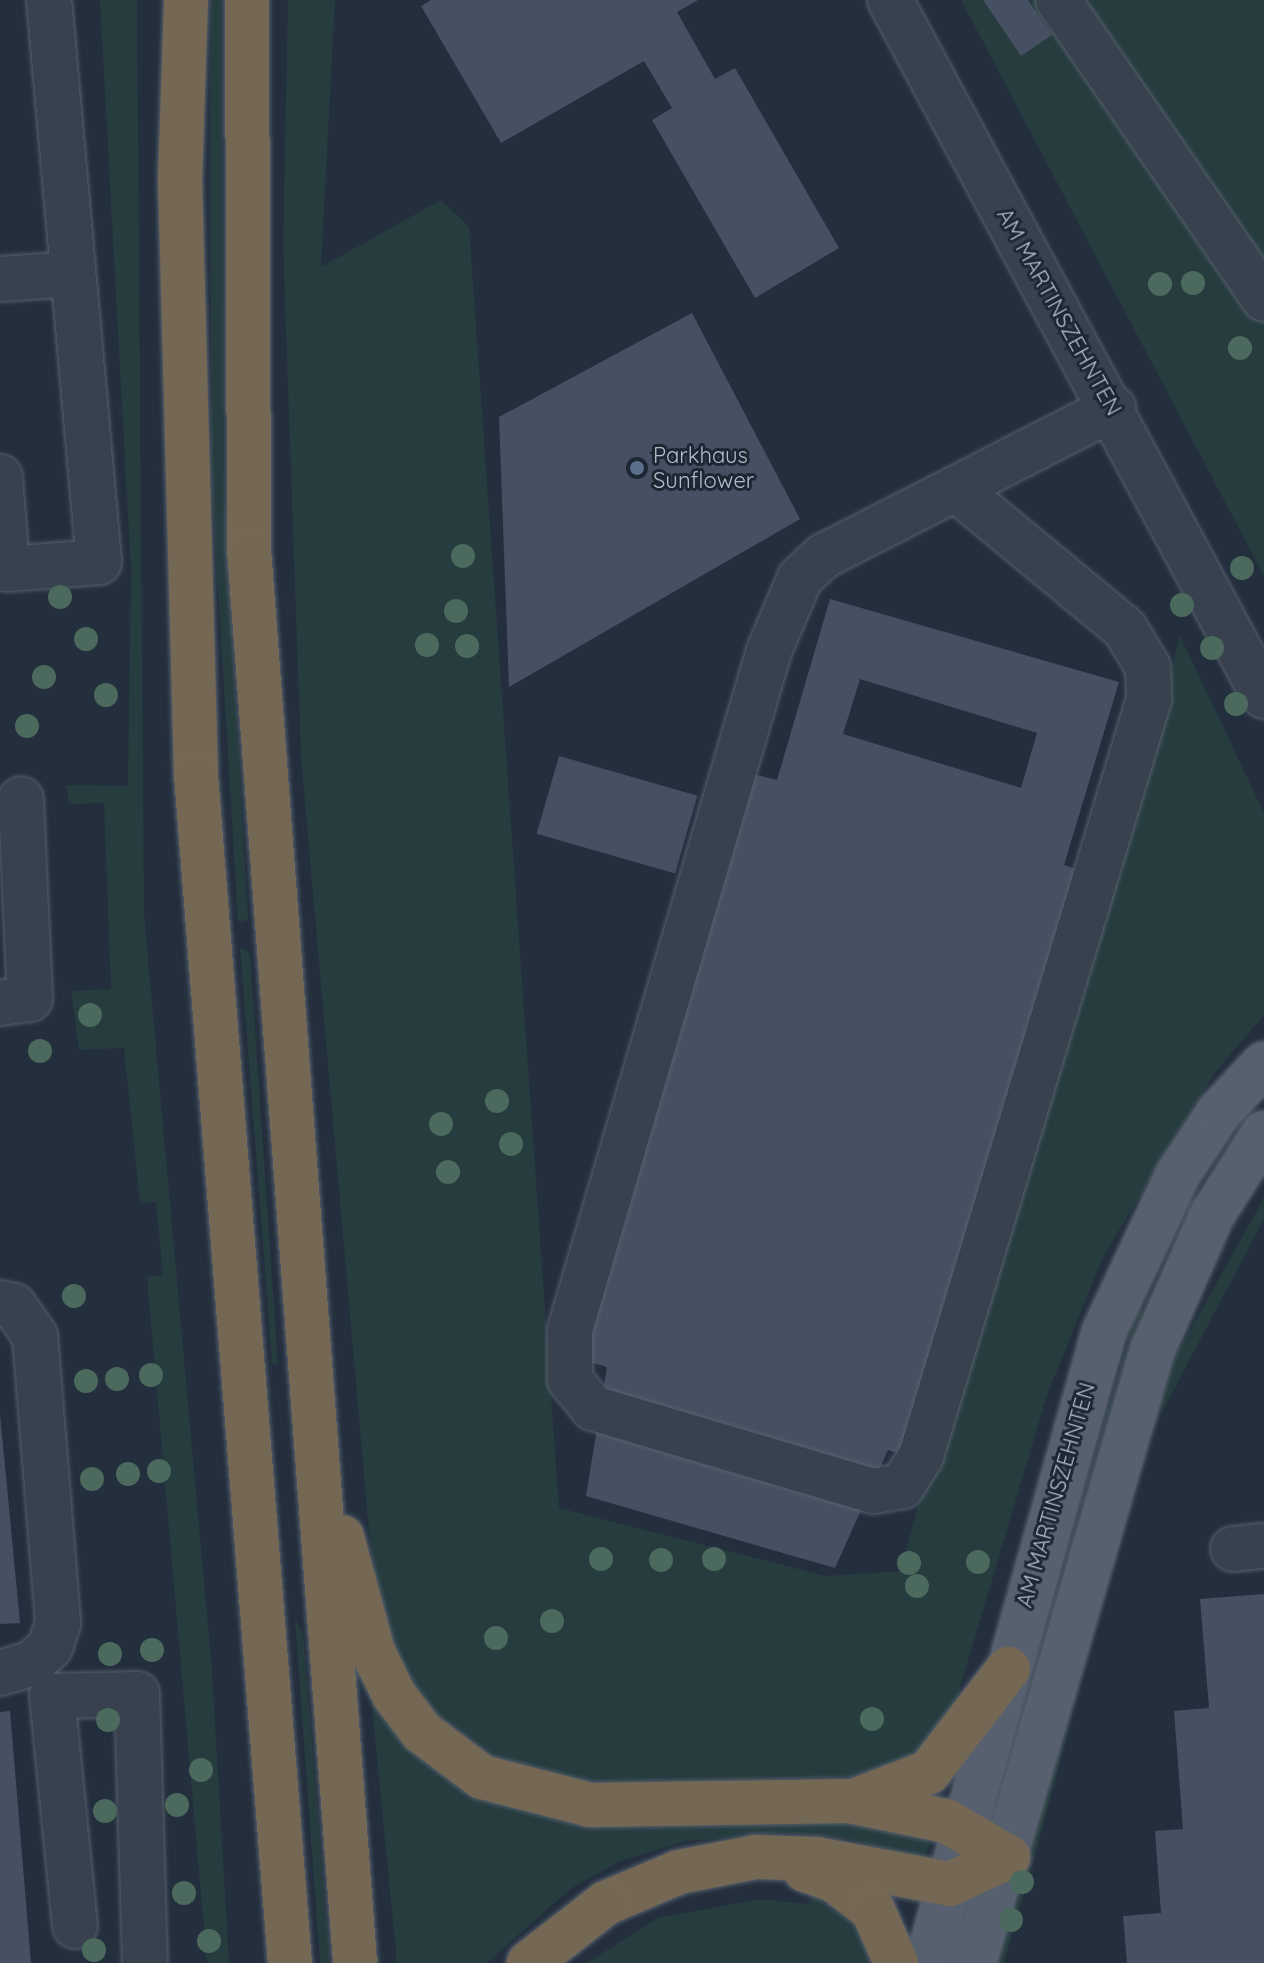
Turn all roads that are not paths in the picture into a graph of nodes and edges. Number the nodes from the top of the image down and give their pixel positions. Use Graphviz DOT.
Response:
graph roads {
  1 [pos="49,0"];
  2 [pos="186,0"];
  3 [pos="247,0"];
  4 [pos="890,0"];
  5 [pos="1058,0"];
  6 [pos="72,274"];
  7 [pos="0,279"];
  8 [pos="1264,299"];
  9 [pos="1113,408"];
  10 [pos="0,477"];
  11 [pos="956,489"];
  12 [pos="1230,623"];
  13 [pos="1264,665"];
  14 [pos="1264,696"];
  15 [pos="21,799"];
  16 [pos="0,1003"];
  17 [pos="1264,1046"];
  18 [pos="1264,1064"];
  19 [pos="1219,1112"];
  20 [pos="1264,1133"];
  21 [pos="0,1303"];
  22 [pos="313,1420"];
  23 [pos="1008,1669"];
  24 [pos="0,1673"];
  25 [pos="52,1696"];
  26 [pos="0,1699"];
  27 [pos="849,1801"];
  28 [pos="965,1829"];
  29 [pos="756,1857"];
  30 [pos="1008,1857"];
  31 [pos="950,1884"];
  32 [pos="75,1926"];
  33 [pos="145,1963"];
  34 [pos="290,1963"];
  35 [pos="355,1963"];
  36 [pos="529,1963"];
  37 [pos="896,1963"];
  38 [pos="927,1963"];
  39 [pos="974,1963"];
  1 -- 6 [label="street"];
  2 -- 34 [label="highway"];
  3 -- 22 [label="highway"];
  4 -- 9 [label="street, AM MARTINSZEHNTEN"];
  5 -- 8 [label="street"];
  6 -- 7 [label="street"];
  6 -- 10 [label="street"];
  9 -- 11 [label="street"];
  9 -- 12 [label="street, AM MARTINSZEHNTEN"];
  11 -- 11 [label="street"];
  12 -- 13 [label="street, AM MARTINSZEHNTEN"];
  12 -- 14 [label="street, AM MARTINSZEHNTEN"];
  15 -- 16 [label="street"];
  17 -- 19 [label="street"];
  18 -- 19 [label="main road, AM MARTINSZEHNTEN"];
  19 -- 23 [label="main road, AM MARTINSZEHNTEN"];
  20 -- 30 [label="main road"];
  21 -- 24 [label="street"];
  22 -- 27 [label="highway"];
  22 -- 35 [label="highway"];
  23 -- 27 [label="highway"];
  23 -- 28 [label="main road, AM MARTINSZEHNTEN"];
  25 -- 26 [label="street"];
  25 -- 32 [label="street"];
  25 -- 33 [label="street"];
  27 -- 28 [label="highway"];
  28 -- 30 [label="highway"];
  28 -- 31 [label="main road, AM MARTINSZEHNTEN"];
  29 -- 31 [label="highway"];
  29 -- 36 [label="highway"];
  29 -- 37 [label="highway"];
  30 -- 31 [label="highway"];
  30 -- 39 [label="main road"];
  31 -- 38 [label="main road, AM MARTINSZEHNTEN"];
}
